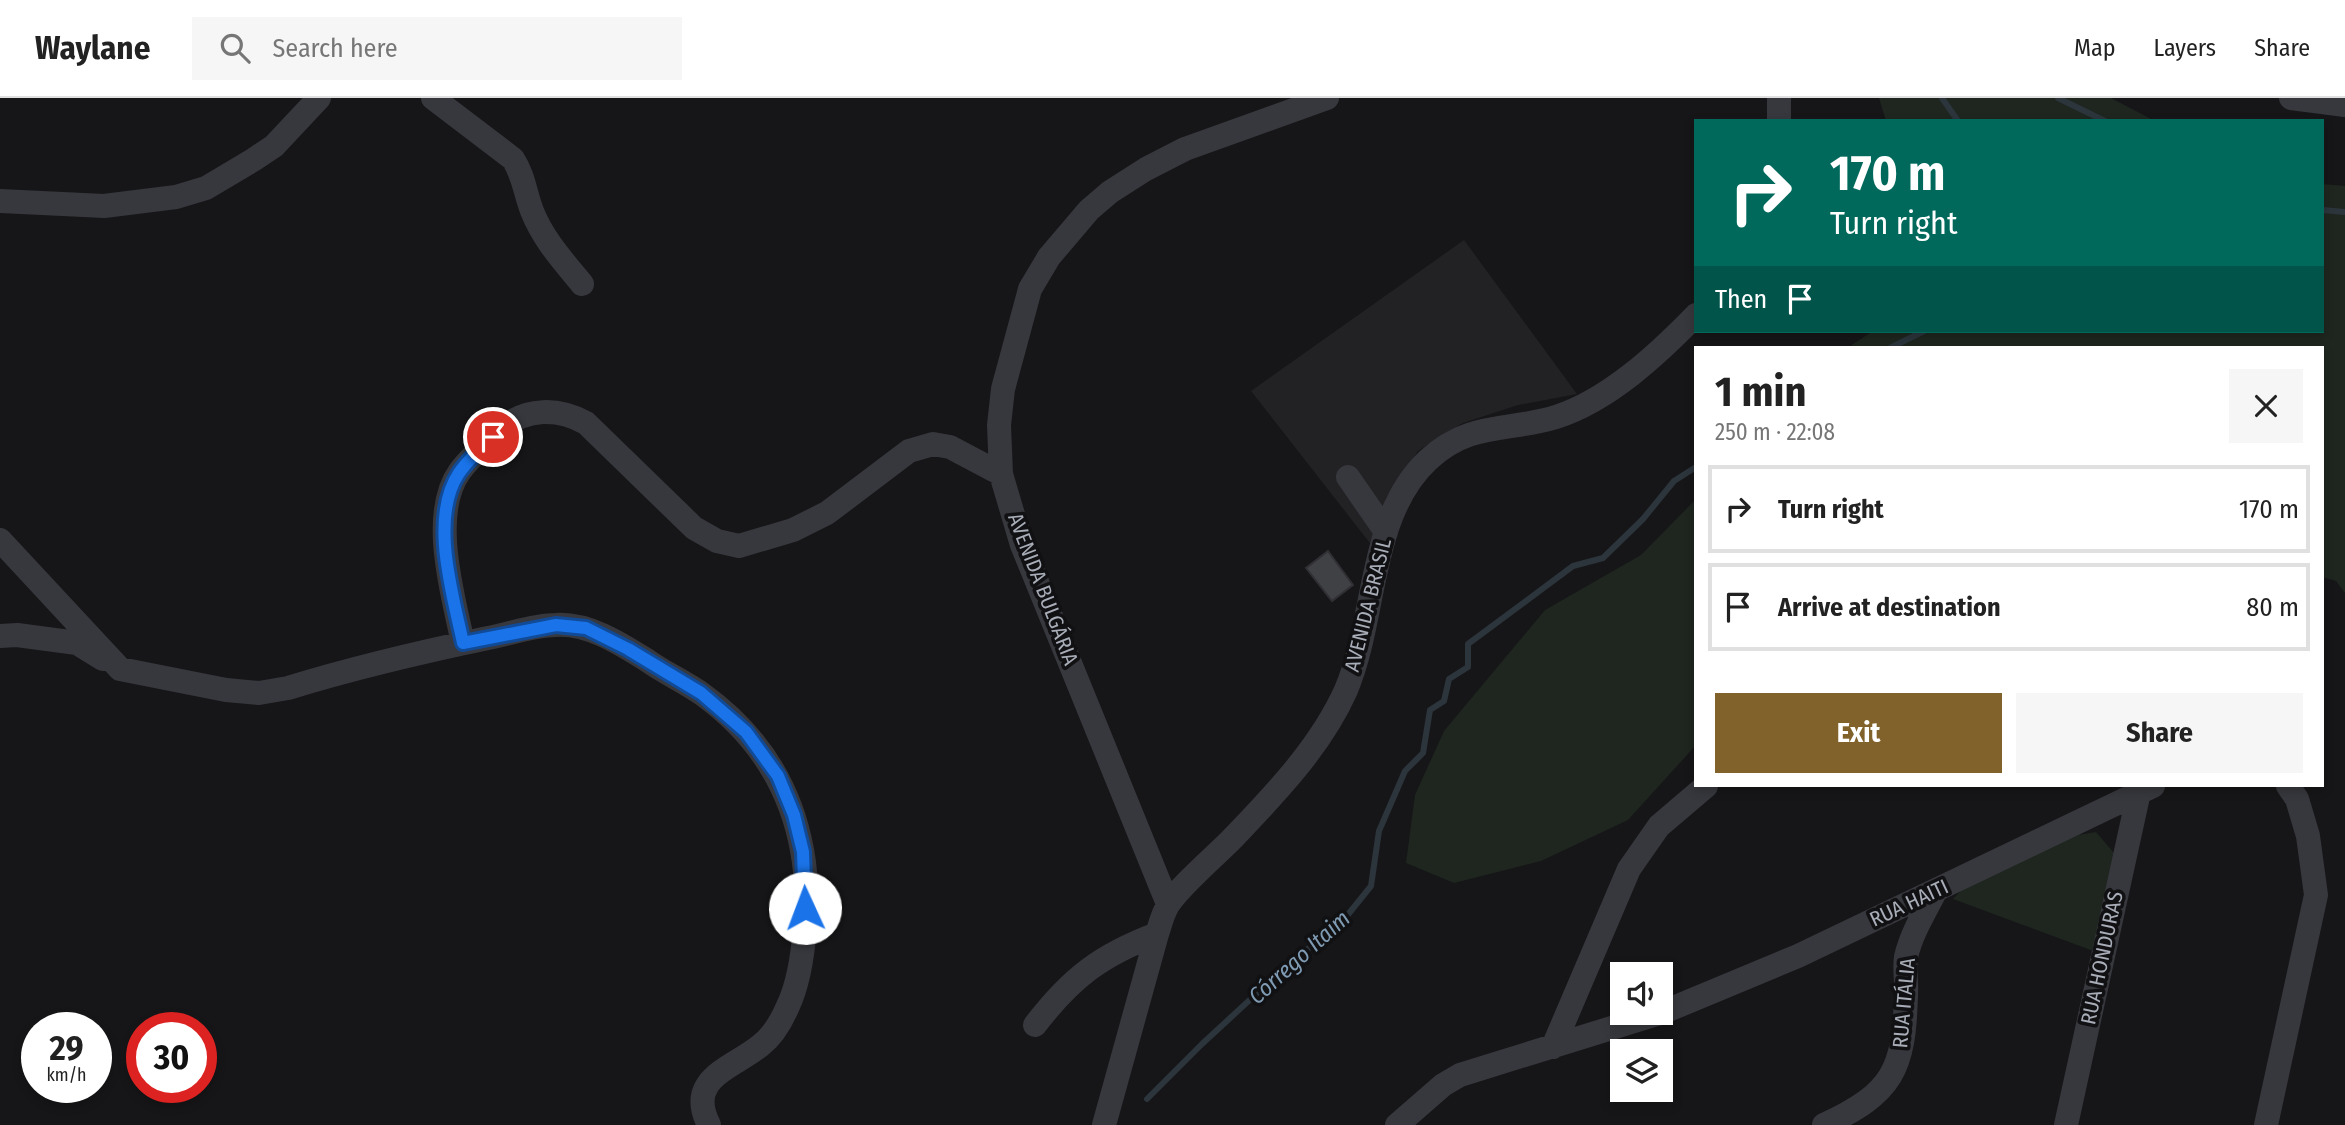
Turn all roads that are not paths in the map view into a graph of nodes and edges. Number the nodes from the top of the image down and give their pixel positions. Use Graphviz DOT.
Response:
graph roads {
  1 [pos="319,98"];
  2 [pos="433,98"];
  3 [pos="1327,98"];
  4 [pos="1779,98"];
  5 [pos="2291,98"];
  6 [pos="2345,105"];
  7 [pos="1779,119"];
  8 [pos="0,201"];
  9 [pos="582,284"];
  10 [pos="1694,317"];
  11 [pos="1001,474"];
  12 [pos="1348,477"];
  13 [pos="1386,532"];
  14 [pos="0,540"];
  15 [pos="0,636"];
  16 [pos="463,643"];
  17 [pos="120,669"];
  18 [pos="1705,787"];
  19 [pos="2289,787"];
  20 [pos="2146,789"];
  21 [pos="1935,892"];
  22 [pos="1168,904"];
  23 [pos="1157,934"];
  24 [pos="1673,1008"];
  25 [pos="1035,1025"];
  26 [pos="1622,1025"];
  27 [pos="1553,1047"];
  28 [pos="709,1125"];
  29 [pos="1104,1125"];
  30 [pos="1397,1125"];
  31 [pos="1824,1125"];
  32 [pos="2066,1125"];
  33 [pos="2266,1125"];
  1 -- 8 [label="street"];
  2 -- 9 [label="street"];
  3 -- 11 [label="street, AVENIDA BULGÁRIA"];
  4 -- 7 [label="street"];
  5 -- 6 [label="street"];
  10 -- 13 [label="street, AVENIDA BRASIL"];
  11 -- 16 [label="street"];
  11 -- 22 [label="street, AVENIDA BULGÁRIA"];
  12 -- 13 [label="street"];
  13 -- 22 [label="street, AVENIDA BRASIL"];
  14 -- 17 [label="street"];
  15 -- 17 [label="street"];
  16 -- 17 [label="street"];
  16 -- 28 [label="street"];
  18 -- 27 [label="street"];
  19 -- 33 [label="street"];
  20 -- 21 [label="street, RUA HAITI"];
  20 -- 32 [label="street, RUA HONDURAS"];
  21 -- 24 [label="street, RUA HAITI"];
  21 -- 31 [label="street, RUA ITÁLIA"];
  22 -- 23 [label="street, AVENIDA BRASIL"];
  23 -- 25 [label="street"];
  23 -- 29 [label="street, AVENIDA BRASIL"];
  26 -- 27 [label="street, RUA HAITI"];
  27 -- 30 [label="street, RUA HAITI"];
}
